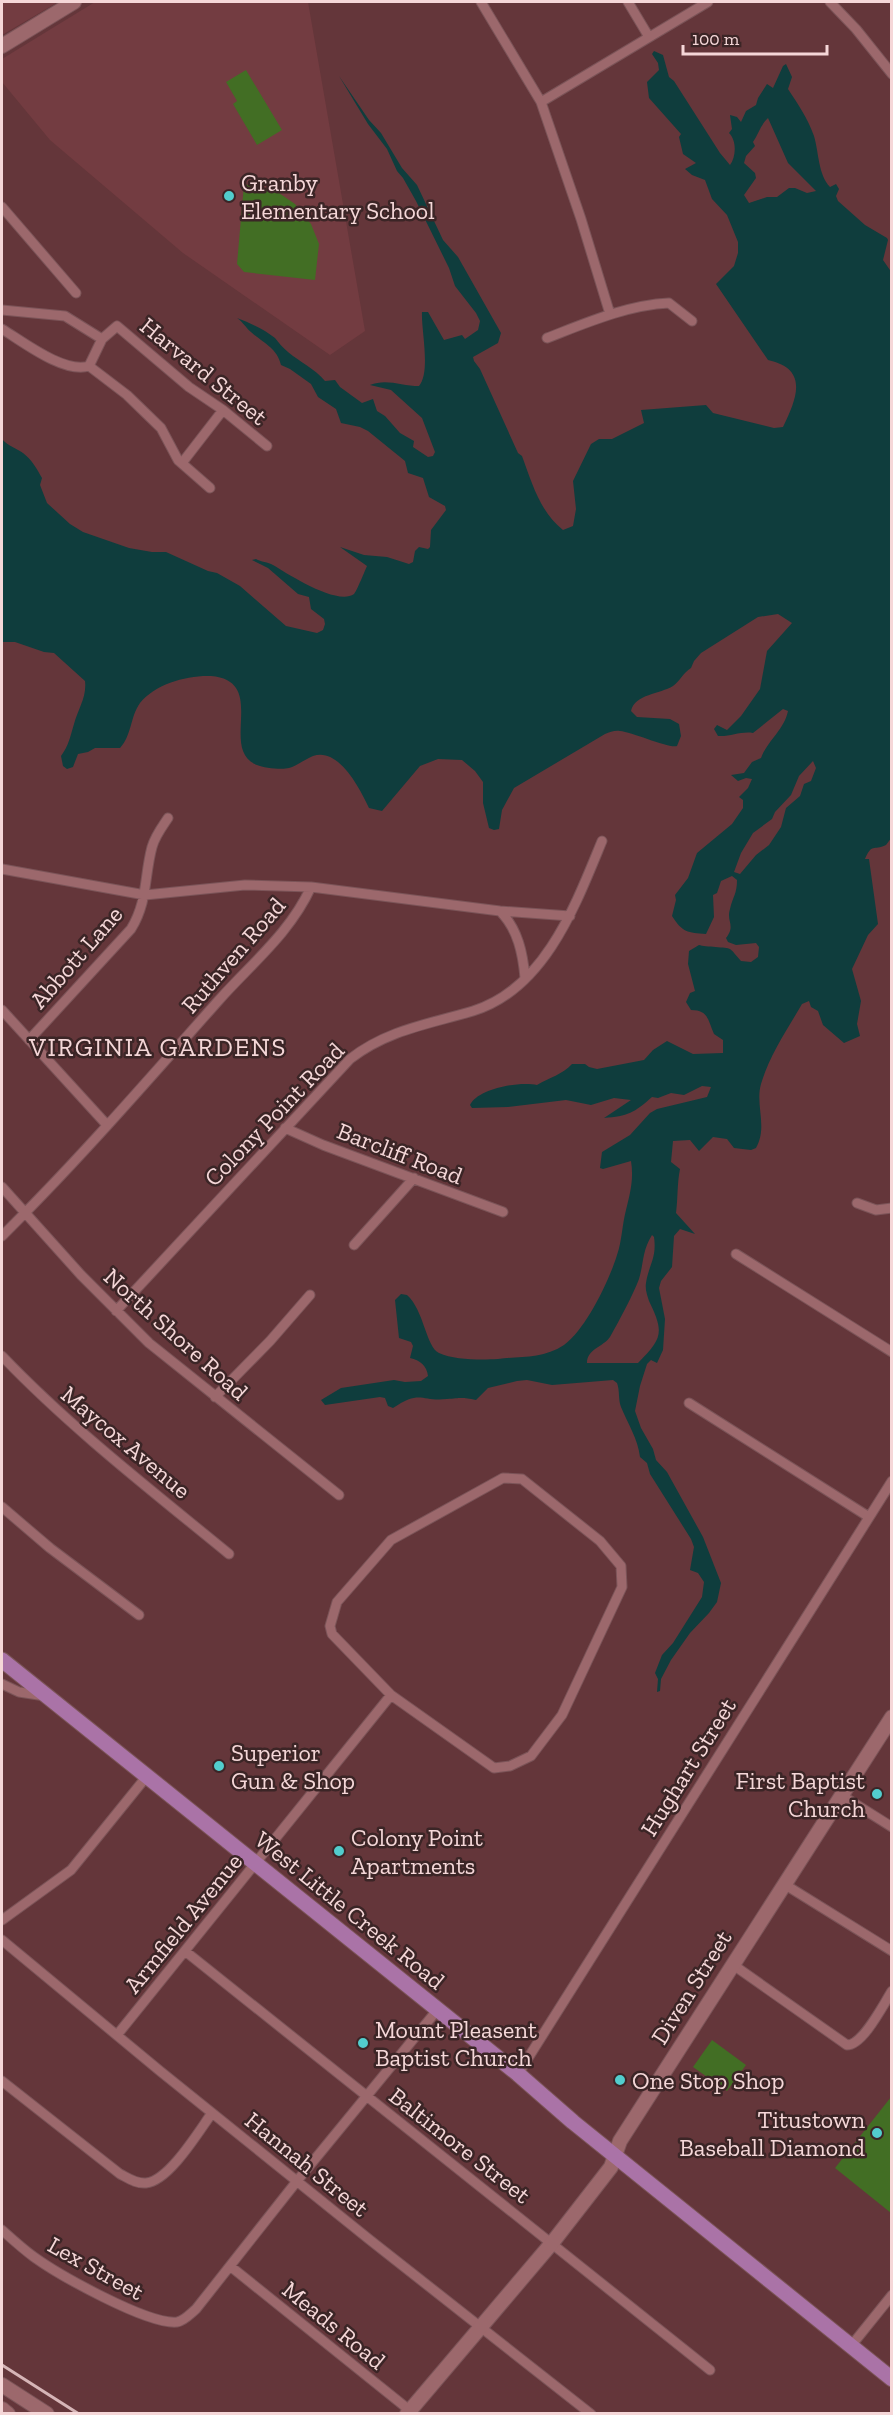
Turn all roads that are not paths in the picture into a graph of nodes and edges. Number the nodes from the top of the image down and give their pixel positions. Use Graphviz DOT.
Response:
graph roads {
  1 [pos="74,2"];
  2 [pos="481,2"];
  3 [pos="628,2"];
  4 [pos="708,2"];
  5 [pos="830,2"];
  6 [pos="649,37"];
  7 [pos="2,46"];
  8 [pos="891,74"];
  9 [pos="541,102"];
  10 [pos="2,207"];
  11 [pos="76,293"];
  12 [pos="2,310"];
  13 [pos="610,314"];
  14 [pos="692,321"];
  15 [pos="2,329"];
  16 [pos="547,338"];
  17 [pos="102,339"];
  18 [pos="89,366"];
  19 [pos="223,410"];
  20 [pos="267,446"];
  21 [pos="182,463"];
  22 [pos="210,488"];
  23 [pos="168,818"];
  24 [pos="602,842"];
  25 [pos="2,868"];
  26 [pos="311,887"];
  27 [pos="145,895"];
  28 [pos="501,911"];
  29 [pos="570,916"];
  30 [pos="525,978"];
  31 [pos="2,1010"];
  32 [pos="29,1040"];
  33 [pos="107,1125"];
  34 [pos="285,1128"];
  35 [pos="414,1178"];
  36 [pos="2,1187"];
  37 [pos="857,1203"];
  38 [pos="891,1208"];
  39 [pos="503,1212"];
  40 [pos="25,1213"];
  41 [pos="2,1236"];
  42 [pos="354,1245"];
  43 [pos="736,1254"];
  44 [pos="310,1295"];
  45 [pos="116,1311"];
  46 [pos="891,1352"];
  47 [pos="2,1356"];
  48 [pos="215,1397"];
  49 [pos="689,1402"];
  50 [pos="891,1481"];
  51 [pos="339,1495"];
  52 [pos="2,1507"];
  53 [pos="869,1517"];
  54 [pos="229,1554"];
  55 [pos="139,1615"];
  56 [pos="2,1660"];
  57 [pos="2,1684"];
  58 [pos="391,1695"];
  59 [pos="48,1697"];
  60 [pos="891,1717"];
  61 [pos="147,1776"];
  62 [pos="841,1796"];
  63 [pos="891,1827"];
  64 [pos="256,1864"];
  65 [pos="784,1884"];
  66 [pos="2,1920"];
  67 [pos="2,1940"];
  68 [pos="185,1951"];
  69 [pos="891,1951"];
  70 [pos="732,1964"];
  71 [pos="891,1991"];
  72 [pos="438,2009"];
  73 [pos="117,2035"];
  74 [pos="518,2074"];
  75 [pos="2,2081"];
  76 [pos="367,2096"];
  77 [pos="213,2113"];
  78 [pos="616,2155"];
  79 [pos="297,2181"];
  80 [pos="2,2230"];
  81 [pos="552,2243"];
  82 [pos="230,2266"];
  83 [pos="891,2295"];
  84 [pos="483,2326"];
  85 [pos="851,2346"];
  86 [pos="710,2370"];
  87 [pos="891,2379"];
  88 [pos="2,2385"];
  89 [pos="2,2409"];
  90 [pos="410,2412"];
  91 [pos="8,2414"];
  92 [pos="46,2414"];
  93 [pos="591,2414"];
  1 -- 7 [label="street"];
  2 -- 9 [label="street"];
  3 -- 6 [label="street"];
  4 -- 6 [label="street"];
  5 -- 8 [label="street"];
  6 -- 9 [label="street"];
  9 -- 13 [label="street"];
  10 -- 11 [label="street"];
  12 -- 17 [label="street"];
  13 -- 14 [label="street"];
  13 -- 16 [label="street"];
  15 -- 18 [label="street"];
  17 -- 18 [label="street"];
  17 -- 19 [label="street, Harvard Street"];
  18 -- 21 [label="street"];
  19 -- 20 [label="street, Harvard Street"];
  19 -- 21 [label="street"];
  21 -- 22 [label="street"];
  23 -- 27 [label="street, Abbott Lane"];
  24 -- 29 [label="street, Colony Point Road"];
  25 -- 27 [label="street"];
  26 -- 27 [label="street"];
  26 -- 28 [label="street, Ruthven Road"];
  26 -- 33 [label="street, Ruthven Road"];
  27 -- 32 [label="street, Abbott Lane"];
  28 -- 29 [label="street, Ruthven Road"];
  28 -- 30 [label="street"];
  29 -- 30 [label="street, Colony Point Road"];
  30 -- 34 [label="street, Colony Point Road"];
  31 -- 32 [label="street"];
  32 -- 33 [label="street"];
  33 -- 40 [label="street, Ruthven Road"];
  34 -- 35 [label="street, Barcliff Road"];
  34 -- 45 [label="street, Colony Point Road"];
  35 -- 39 [label="street, Barcliff Road"];
  35 -- 42 [label="street"];
  36 -- 40 [label="street, North Shore Road"];
  37 -- 38 [label="street"];
  40 -- 41 [label="street, Ruthven Road"];
  40 -- 45 [label="street, North Shore Road"];
  43 -- 46 [label="street"];
  44 -- 48 [label="street"];
  45 -- 48 [label="street, North Shore Road"];
  47 -- 54 [label="street, Maycox Avenue"];
  48 -- 51 [label="street, North Shore Road"];
  49 -- 53 [label="street"];
  50 -- 53 [label="street, Hughart Street"];
  52 -- 55 [label="street"];
  53 -- 74 [label="street, Hughart Street"];
  56 -- 59 [label="main road, West Little Creek Road"];
  57 -- 59 [label="street"];
  58 -- 58 [label="street"];
  58 -- 64 [label="street, Armfield Avenue"];
  59 -- 61 [label="main road, West Little Creek Road"];
  60 -- 62 [label="street, Diven Street"];
  61 -- 64 [label="main road, West Little Creek Road"];
  61 -- 66 [label="street"];
  62 -- 63 [label="street"];
  62 -- 65 [label="street, Diven Street"];
  64 -- 68 [label="street, Armfield Avenue"];
  64 -- 72 [label="main road, West Little Creek Road"];
  65 -- 69 [label="street"];
  65 -- 70 [label="street, Diven Street"];
  67 -- 73 [label="street, Hannah Street"];
  68 -- 73 [label="street, Armfield Avenue"];
  68 -- 76 [label="street, Baltimore Street"];
  70 -- 71 [label="street"];
  70 -- 78 [label="street, Diven Street"];
  72 -- 74 [label="main road, West Little Creek Road"];
  72 -- 76 [label="street"];
  73 -- 77 [label="street, Hannah Street"];
  74 -- 78 [label="main road, West Little Creek Road"];
  75 -- 77 [label="street"];
  76 -- 79 [label="street"];
  76 -- 81 [label="street, Baltimore Street"];
  77 -- 79 [label="street, Hannah Street"];
  78 -- 81 [label="street, Diven Street"];
  78 -- 85 [label="main road, West Little Creek Road"];
  79 -- 82 [label="street"];
  79 -- 84 [label="street, Hannah Street"];
  80 -- 82 [label="street, Lex Street"];
  81 -- 84 [label="street, Diven Street"];
  81 -- 86 [label="street, Baltimore Street"];
  82 -- 90 [label="street, Meads Road"];
  83 -- 85 [label="street"];
  84 -- 90 [label="street, Diven Street"];
  84 -- 93 [label="street, Hannah Street"];
  85 -- 87 [label="main road, West Little Creek Road"];
  88 -- 92 [label="street"];
  89 -- 91 [label="street"];
}
